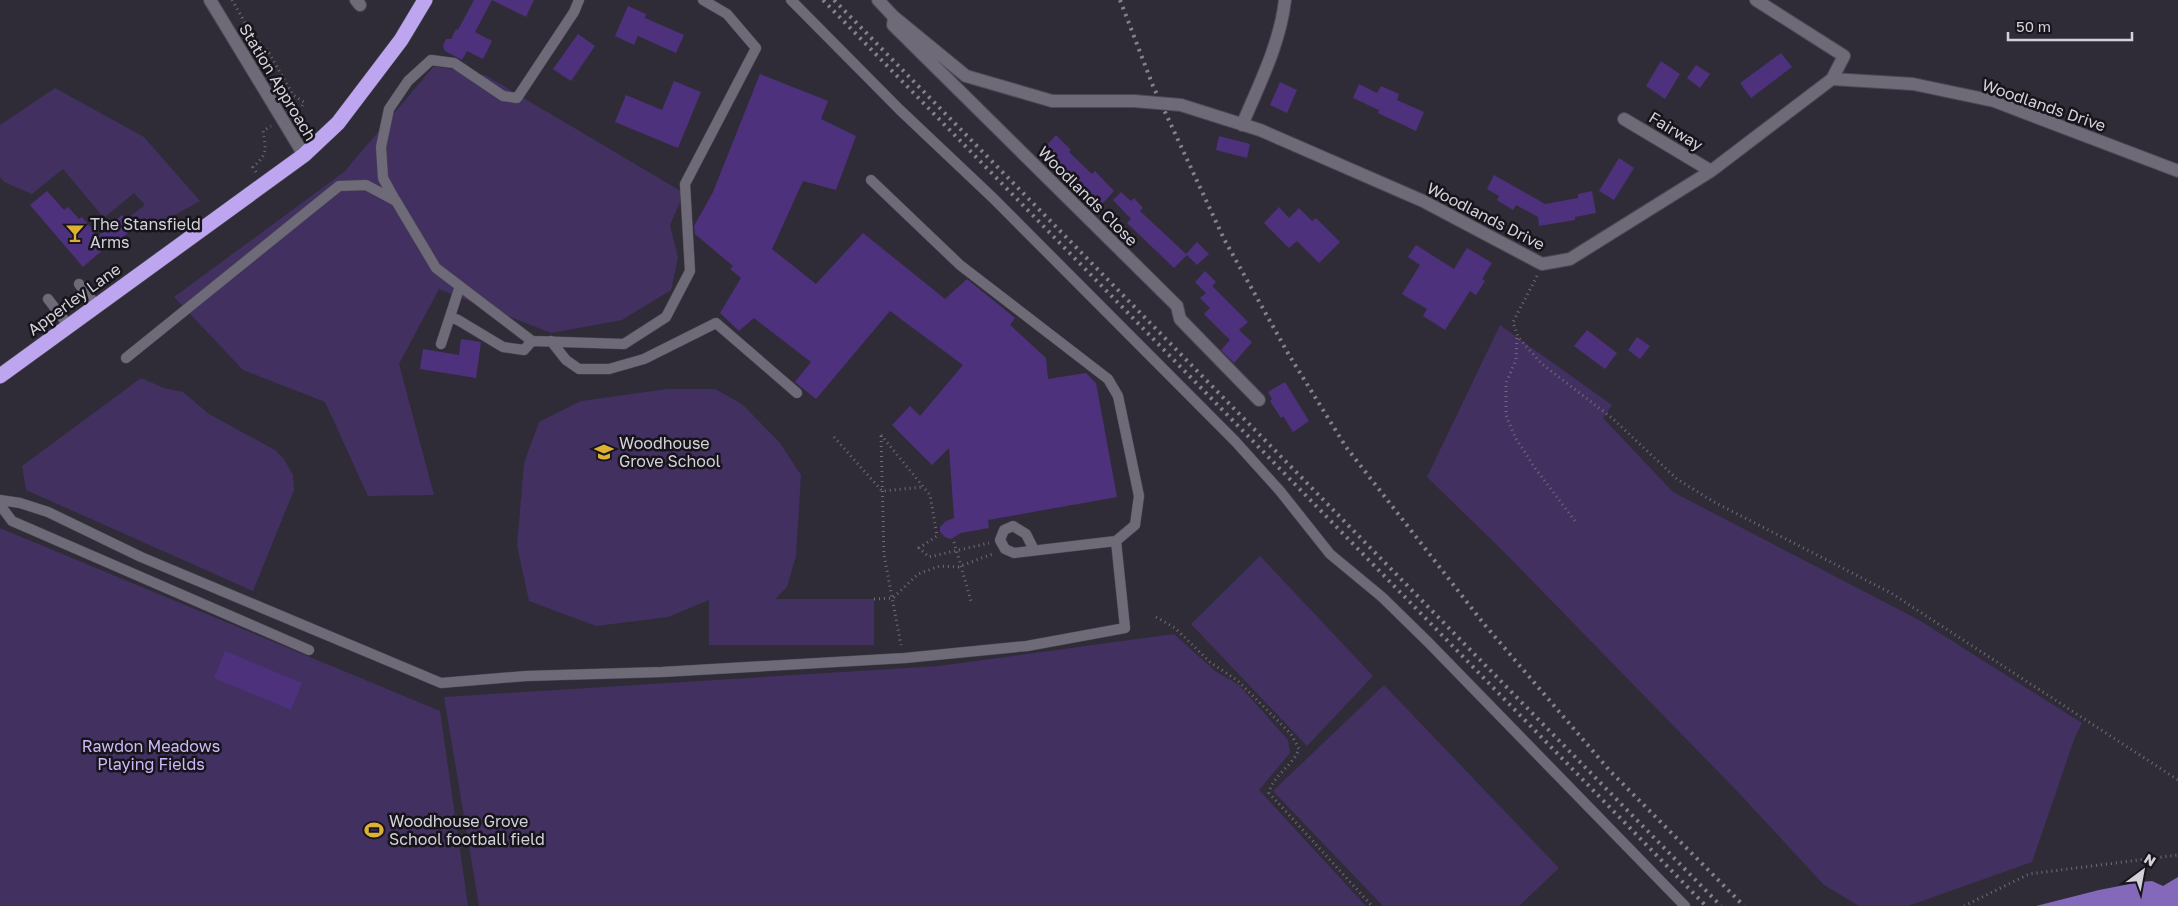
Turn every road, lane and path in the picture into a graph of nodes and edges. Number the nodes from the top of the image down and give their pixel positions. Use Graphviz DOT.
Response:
graph roads {
  1 [pos="210,0"];
  2 [pos="425,0"];
  3 [pos="579,0"];
  4 [pos="703,0"];
  5 [pos="791,0"];
  6 [pos="878,0"];
  7 [pos="1285,0"];
  8 [pos="1756,0"];
  9 [pos="894,17"];
  10 [pos="1832,79"];
  11 [pos="1624,119"];
  12 [pos="1242,125"];
  13 [pos="304,155"];
  14 [pos="1711,171"];
  15 [pos="2178,171"];
  16 [pos="870,180"];
  17 [pos="396,201"];
  18 [pos="1542,264"];
  19 [pos="78,284"];
  20 [pos="460,286"];
  21 [pos="48,299"];
  22 [pos="96,305"];
  23 [pos="450,317"];
  24 [pos="68,325"];
  25 [pos="1518,337"];
  26 [pos="532,341"];
  27 [pos="551,341"];
  28 [pos="441,344"];
  29 [pos="126,358"];
  30 [pos="0,376"];
  31 [pos="797,393"];
  32 [pos="1259,400"];
  33 [pos="834,437"];
  34 [pos="924,487"];
  35 [pos="882,491"];
  36 [pos="0,500"];
  37 [pos="0,505"];
  38 [pos="1575,521"];
  39 [pos="1116,541"];
  40 [pos="954,542"];
  41 [pos="1003,544"];
  42 [pos="1034,550"];
  43 [pos="956,551"];
  44 [pos="961,566"];
  45 [pos="893,598"];
  46 [pos="874,599"];
  47 [pos="971,601"];
  48 [pos="1156,617"];
  49 [pos="309,650"];
  50 [pos="903,658"];
  51 [pos="2178,780"];
  52 [pos="2178,855"];
  53 [pos="1372,906"];
  54 [pos="1685,906"];
  55 [pos="1964,906"];
  1 -- 13 [label="street, Station Approach"];
  2 -- 13 [label="highway, Apperley Lane"];
  3 -- 17 [label="lane"];
  4 -- 27 [label="lane"];
  5 -- 54 [label="lane"];
  6 -- 9 [label="street, Woodlands Drive"];
  7 -- 12 [label="street"];
  8 -- 10 [label="street"];
  9 -- 12 [label="street, Woodlands Drive, bridge"];
  9 -- 32 [label="street, Woodlands Close"];
  10 -- 14 [label="street, Woodlands Drive"];
  10 -- 15 [label="street, Woodlands Drive"];
  11 -- 14 [label="street, Fairway"];
  12 -- 18 [label="street, Woodlands Drive"];
  13 -- 22 [label="highway, Apperley Lane"];
  14 -- 18 [label="street, Woodlands Drive"];
  16 -- 39 [label="lane"];
  17 -- 20 [label="lane"];
  17 -- 29 [label="lane"];
  18 -- 25 [label="path"];
  19 -- 22 [label="lane"];
  20 -- 23 [label="lane"];
  20 -- 26 [label="lane"];
  21 -- 24 [label="lane"];
  22 -- 24 [label="highway, Apperley Lane"];
  23 -- 26 [label="lane"];
  23 -- 28 [label="lane"];
  24 -- 30 [label="highway, Apperley Lane"];
  25 -- 38 [label="path"];
  25 -- 51 [label="path"];
  26 -- 27 [label="lane"];
  27 -- 31 [label="lane"];
  33 -- 35 [label="path"];
  34 -- 35 [label="path"];
  34 -- 35 [label="path"];
  34 -- 43 [label="path"];
  35 -- 45 [label="path"];
  36 -- 50 [label="lane"];
  37 -- 49 [label="lane"];
  39 -- 42 [label="lane"];
  39 -- 50 [label="lane"];
  40 -- 43 [label="path"];
  41 -- 42 [label="lane"];
  41 -- 42 [label="lane"];
  41 -- 43 [label="path"];
  41 -- 44 [label="path"];
  43 -- 44 [label="path"];
  44 -- 45 [label="path"];
  44 -- 47 [label="path"];
  45 -- 46 [label="path"];
  45 -- 50 [label="path"];
  48 -- 53 [label="path"];
  52 -- 55 [label="path"];
}
